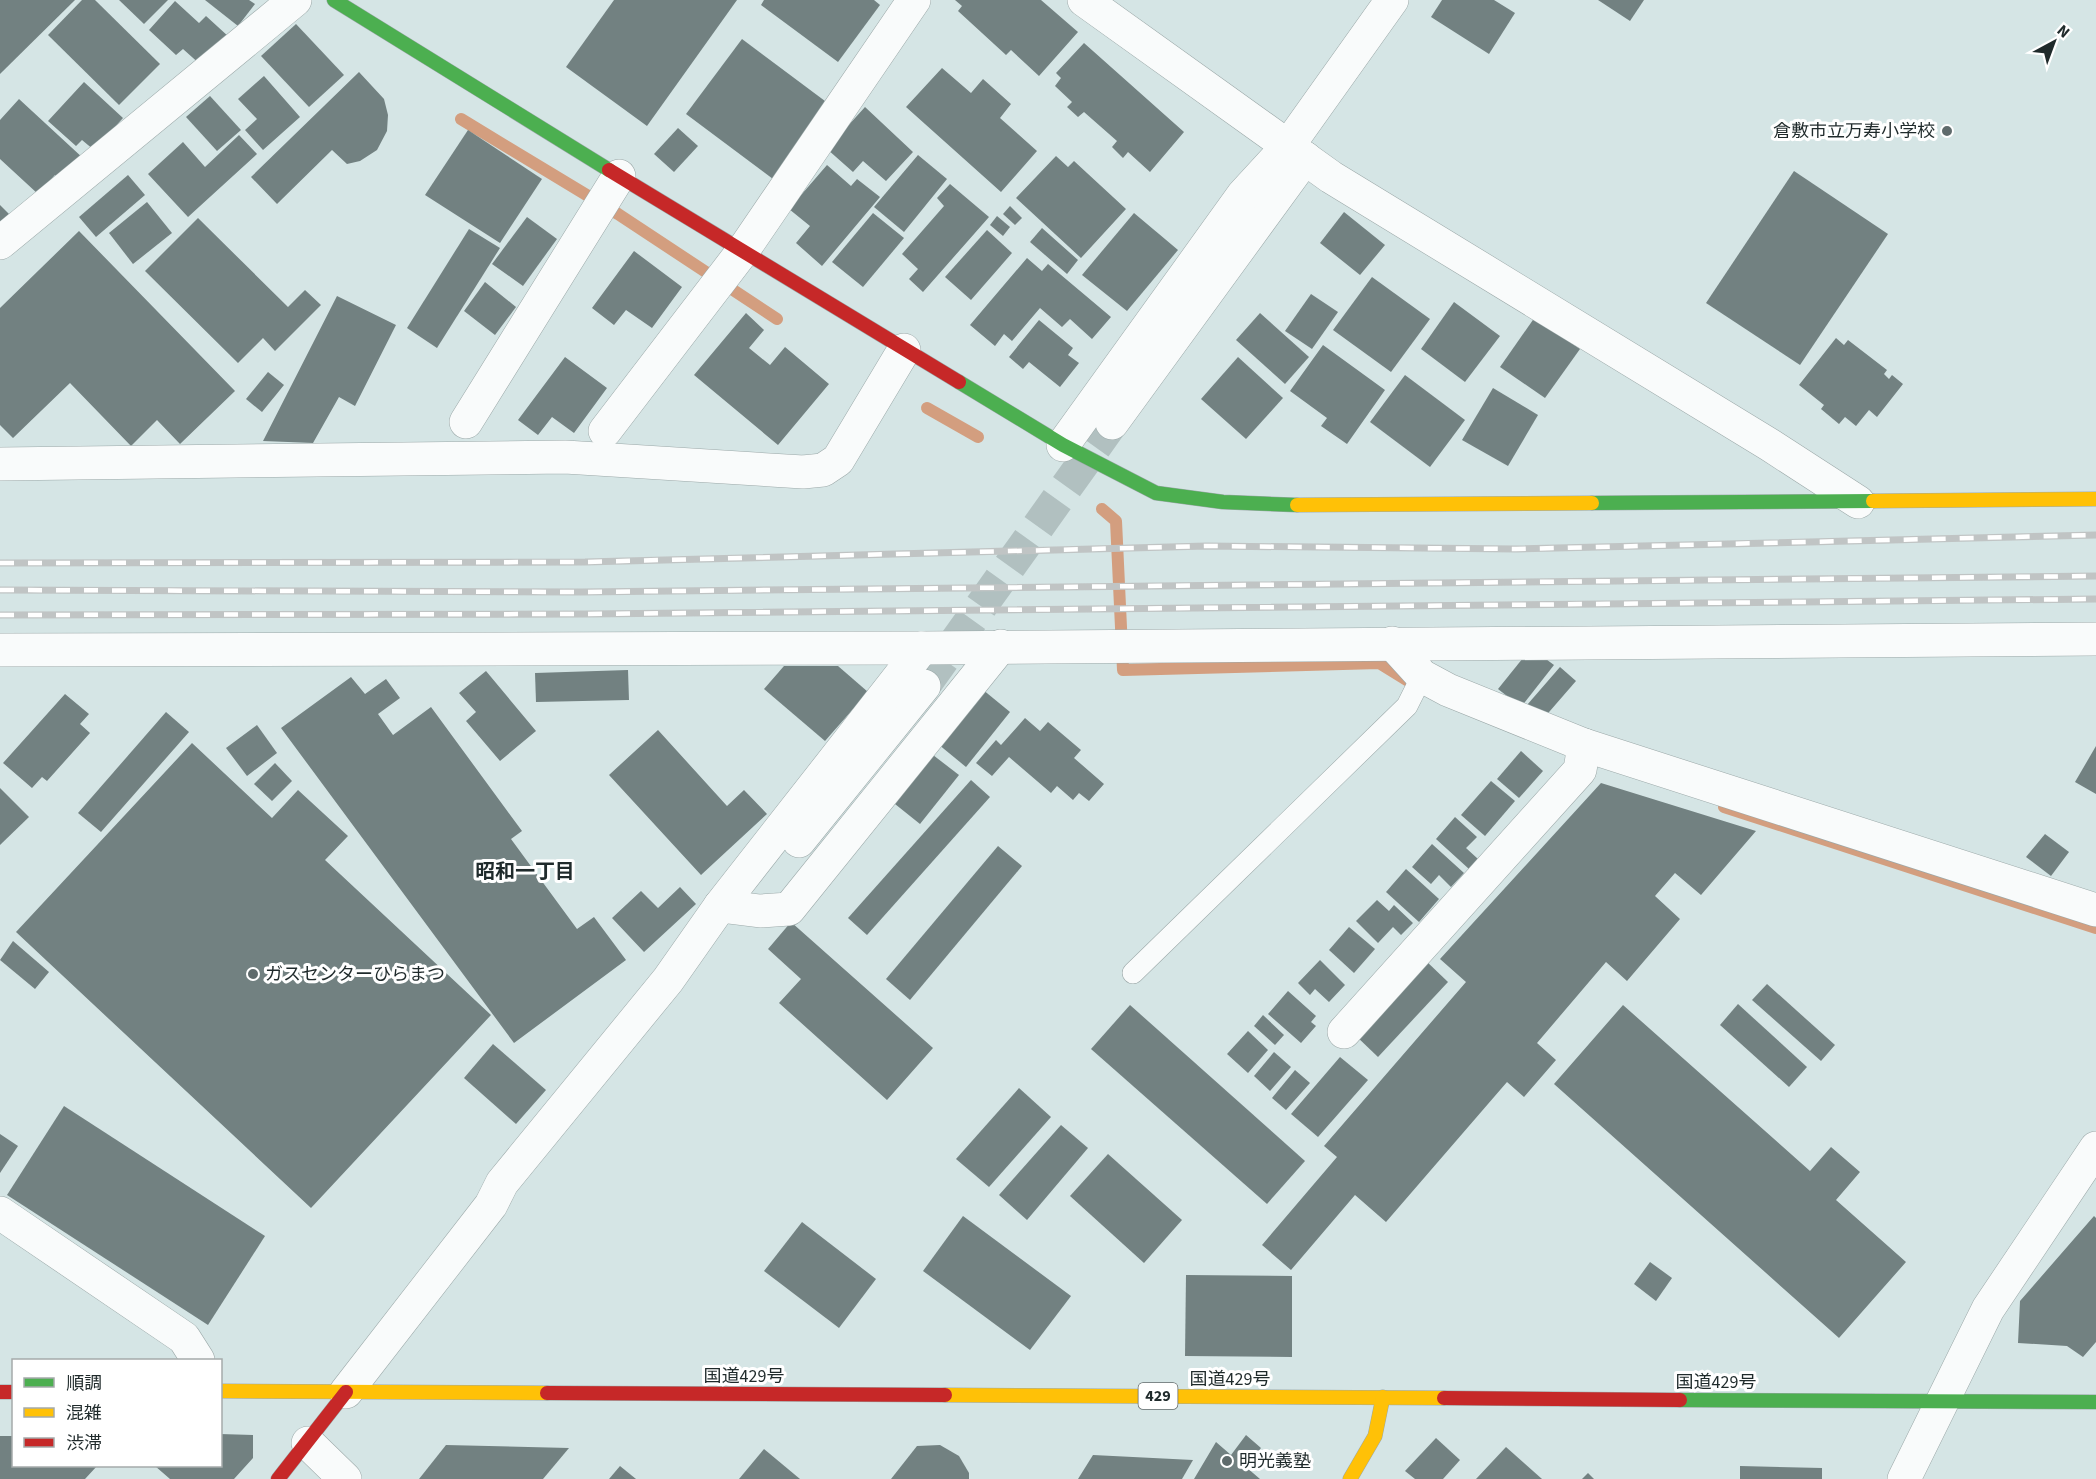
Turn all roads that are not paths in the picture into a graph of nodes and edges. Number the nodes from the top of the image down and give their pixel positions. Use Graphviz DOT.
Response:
graph roads {
  1 [pos="295,0"];
  2 [pos="334,0"];
  3 [pos="914,0"];
  4 [pos="1084,0"];
  5 [pos="1392,0"];
  6 [pos="1296,152"];
  7 [pos="607,195"];
  8 [pos="0,243"];
  9 [pos="730,269"];
  10 [pos="904,350"];
  11 [pos="466,422"];
  12 [pos="1112,423"];
  13 [pos="605,431"];
  14 [pos="1063,445"];
  15 [pos="0,465"];
  16 [pos="2096,499"];
  17 [pos="1858,502"];
  18 [pos="2096,639"];
  19 [pos="1392,643"];
  20 [pos="1001,646"];
  21 [pos="922,648"];
  22 [pos="0,650"];
  23 [pos="1418,684"];
  24 [pos="924,686"];
  25 [pos="1583,756"];
  26 [pos="720,906"];
  27 [pos="2096,910"];
  28 [pos="1132,973"];
  29 [pos="1344,1032"];
  30 [pos="2096,1148"];
  31 [pos="0,1213"];
  32 [pos="197,1359"];
  33 [pos="222,1391"];
  34 [pos="346,1392"];
  35 [pos="1383,1397"];
  36 [pos="1945,1401"];
  37 [pos="2096,1402"];
  38 [pos="308,1443"];
  39 [pos="278,1479"];
  40 [pos="345,1479"];
  41 [pos="1350,1479"];
  42 [pos="1904,1479"];
  1 -- 8 [label="street"];
  2 -- 7 [label="main road"];
  3 -- 9 [label="street"];
  4 -- 6 [label="street"];
  5 -- 6 [label="street"];
  6 -- 12 [label="street"];
  6 -- 14 [label="street"];
  6 -- 17 [label="street"];
  7 -- 9 [label="main road"];
  7 -- 11 [label="street"];
  9 -- 10 [label="main road"];
  9 -- 13 [label="street"];
  10 -- 14 [label="main road"];
  10 -- 15 [label="street"];
  14 -- 17 [label="main road"];
  16 -- 17 [label="main road"];
  18 -- 19 [label="street"];
  19 -- 20 [label="street"];
  19 -- 23 [label="street"];
  20 -- 21 [label="street"];
  20 -- 26 [label="street"];
  21 -- 22 [label="street"];
  21 -- 26 [label="street"];
  23 -- 25 [label="street"];
  23 -- 28 [label="lane"];
  24 -- 26 [label="street"];
  25 -- 27 [label="street"];
  25 -- 29 [label="street"];
  26 -- 34 [label="street"];
  30 -- 36 [label="street"];
  31 -- 32 [label="street"];
  33 -- 34 [label="main road, 国道429号 / 429"];
  34 -- 35 [label="main road, 国道429号 / 429"];
  34 -- 38 [label="main road"];
  35 -- 36 [label="main road, 国道429号 / 429"];
  35 -- 41 [label="main road"];
  36 -- 37 [label="main road, 国道429号 / 429"];
  36 -- 42 [label="street"];
  38 -- 39 [label="main road"];
  38 -- 40 [label="street"];
}
